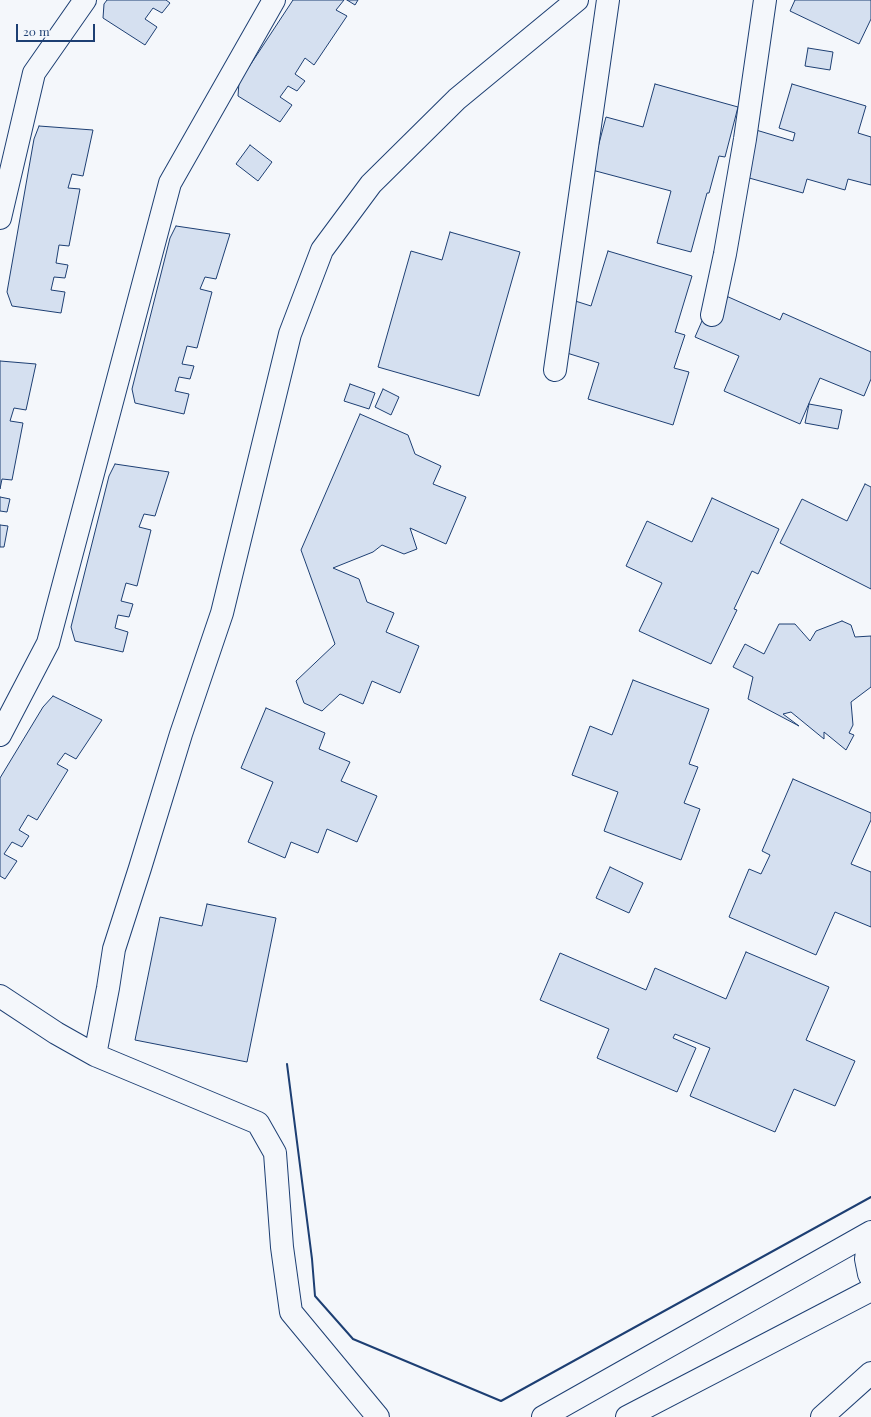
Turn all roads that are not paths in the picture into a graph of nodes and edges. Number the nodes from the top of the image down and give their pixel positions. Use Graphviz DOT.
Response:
graph roads {
  1 [pos="85,0"];
  2 [pos="274,0"];
  3 [pos="577,0"];
  4 [pos="608,0"];
  5 [pos="766,0"];
  6 [pos="0,218"];
  7 [pos="712,315"];
  8 [pos="555,370"];
  9 [pos="0,735"];
  10 [pos="0,996"];
  11 [pos="96,1055"];
  12 [pos="871,1232"];
  13 [pos="871,1237"];
  14 [pos="871,1278"];
  15 [pos="871,1290"];
  16 [pos="871,1373"];
  17 [pos="378,1417"];
  18 [pos="543,1417"];
  19 [pos="627,1417"];
  20 [pos="822,1417"];
  1 -- 6 [label="street"];
  2 -- 9 [label="street"];
  3 -- 11 [label="street"];
  4 -- 8 [label="street"];
  5 -- 7 [label="street"];
  10 -- 11 [label="street"];
  11 -- 17 [label="street"];
  12 -- 18 [label="street"];
  13 -- 14 [label="street"];
  15 -- 19 [label="street"];
  16 -- 20 [label="street"];
}
